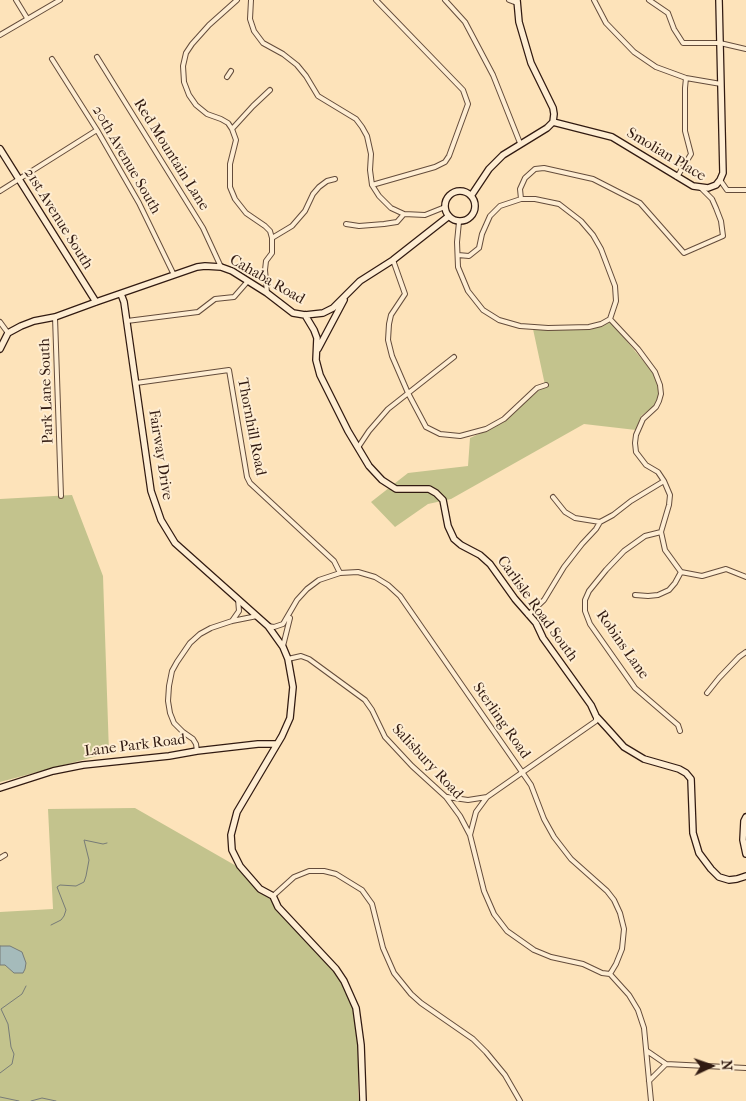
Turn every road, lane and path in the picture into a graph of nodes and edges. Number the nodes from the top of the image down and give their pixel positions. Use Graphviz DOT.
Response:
graph roads {
  1 [pos="16,0"];
  2 [pos="60,0"];
  3 [pos="237,0"];
  4 [pos="251,0"];
  5 [pos="376,0"];
  6 [pos="445,0"];
  7 [pos="509,0"];
  8 [pos="594,0"];
  9 [pos="649,0"];
  10 [pos="719,0"];
  11 [pos="517,2"];
  12 [pos="27,18"];
  13 [pos="0,35"];
  14 [pos="720,43"];
  15 [pos="746,49"];
  16 [pos="97,57"];
  17 [pos="52,59"];
  18 [pos="232,71"];
  19 [pos="227,77"];
  20 [pos="686,78"];
  21 [pos="721,84"];
  22 [pos="270,90"];
  23 [pos="553,122"];
  24 [pos="232,129"];
  25 [pos="97,130"];
  26 [pos="520,143"];
  27 [pos="0,149"];
  28 [pos="677,177"];
  29 [pos="18,179"];
  30 [pos="335,179"];
  31 [pos="720,180"];
  32 [pos="372,185"];
  33 [pos="701,188"];
  34 [pos="746,190"];
  35 [pos="0,191"];
  36 [pos="471,196"];
  37 [pos="521,199"];
  38 [pos="445,207"];
  39 [pos="404,214"];
  40 [pos="449,216"];
  41 [pos="460,222"];
  42 [pos="346,224"];
  43 [pos="272,238"];
  44 [pos="458,256"];
  45 [pos="394,260"];
  46 [pos="221,267"];
  47 [pos="174,275"];
  48 [pos="248,281"];
  49 [pos="349,292"];
  50 [pos="121,294"];
  51 [pos="267,294"];
  52 [pos="96,302"];
  53 [pos="305,316"];
  54 [pos="55,317"];
  55 [pos="610,319"];
  56 [pos="0,322"];
  57 [pos="127,322"];
  58 [pos="8,334"];
  59 [pos="0,349"];
  60 [pos="317,350"];
  61 [pos="454,357"];
  62 [pos="136,383"];
  63 [pos="546,385"];
  64 [pos="408,393"];
  65 [pos="359,446"];
  66 [pos="664,481"];
  67 [pos="61,496"];
  68 [pos="553,497"];
  69 [pos="600,522"];
  70 [pos="661,532"];
  71 [pos="681,572"];
  72 [pos="340,573"];
  73 [pos="746,576"];
  74 [pos="635,594"];
  75 [pos="238,599"];
  76 [pos="292,612"];
  77 [pos="528,615"];
  78 [pos="257,616"];
  79 [pos="232,621"];
  80 [pos="268,626"];
  81 [pos="283,647"];
  82 [pos="746,652"];
  83 [pos="288,658"];
  84 [pos="708,693"];
  85 [pos="596,716"];
  86 [pos="680,731"];
  87 [pos="276,744"];
  88 [pos="197,751"];
  89 [pos="523,773"];
  90 [pos="0,788"];
  91 [pos="446,797"];
  92 [pos="487,797"];
  93 [pos="746,817"];
  94 [pos="470,835"];
  95 [pos="746,854"];
  96 [pos="5,855"];
  97 [pos="0,858"];
  98 [pos="746,876"];
  99 [pos="273,896"];
  100 [pos="610,974"];
  101 [pos="647,1051"];
  102 [pos="666,1064"];
  103 [pos="746,1068"];
  104 [pos="649,1081"];
  105 [pos="363,1101"];
  106 [pos="520,1101"];
  107 [pos="650,1101"];
  1 -- 12 [label="street"];
  2 -- 12 [label="street"];
  3 -- 24 [label="street"];
  4 -- 32 [label="street"];
  5 -- 32 [label="street"];
  6 -- 26 [label="street"];
  7 -- 11 [label="street"];
  8 -- 20 [label="street"];
  9 -- 14 [label="street"];
  10 -- 14 [label="street"];
  11 -- 23 [label="street"];
  12 -- 13 [label="street"];
  14 -- 15 [label="street"];
  14 -- 21 [label="street"];
  16 -- 46 [label="street, Red Mountain Lane"];
  17 -- 25 [label="street, 20th Avenue South"];
  18 -- 19 [label="street"];
  20 -- 21 [label="street"];
  20 -- 28 [label="street"];
  21 -- 31 [label="street"];
  22 -- 24 [label="street"];
  23 -- 26 [label="street"];
  23 -- 28 [label="street, Smolian Place"];
  24 -- 43 [label="street"];
  25 -- 29 [label="street"];
  25 -- 47 [label="street, 20th Avenue South"];
  26 -- 36 [label="street"];
  27 -- 29 [label="street, 21st Avenue South"];
  28 -- 33 [label="street, Smolian Place"];
  29 -- 35 [label="street"];
  29 -- 52 [label="street, 21st Avenue South"];
  30 -- 43 [label="street"];
  31 -- 33 [label="street"];
  31 -- 34 [label="street"];
  32 -- 39 [label="street"];
  33 -- 37 [label="street, Smolian Place"];
  36 -- 38 [label="street"];
  36 -- 41 [label="street"];
  37 -- 44 [label="street"];
  37 -- 55 [label="street"];
  38 -- 39 [label="street"];
  38 -- 40 [label="street"];
  39 -- 42 [label="street"];
  40 -- 41 [label="street"];
  40 -- 45 [label="street, Cahaba Road"];
  41 -- 44 [label="street"];
  43 -- 51 [label="street"];
  44 -- 55 [label="street"];
  45 -- 49 [label="street, Cahaba Road"];
  45 -- 64 [label="street"];
  46 -- 47 [label="street, Cahaba Road"];
  46 -- 48 [label="street, Cahaba Road"];
  47 -- 50 [label="street, Cahaba Road"];
  48 -- 51 [label="street, Cahaba Road"];
  48 -- 57 [label="street"];
  49 -- 53 [label="street, Cahaba Road"];
  49 -- 60 [label="street"];
  50 -- 52 [label="street, Cahaba Road"];
  50 -- 57 [label="street, Fairway Drive"];
  51 -- 53 [label="street, Cahaba Road"];
  52 -- 54 [label="street, Cahaba Road"];
  53 -- 60 [label="street, Carlisle Road South"];
  54 -- 58 [label="street, Cahaba Road"];
  54 -- 67 [label="street, Park Lane South"];
  55 -- 66 [label="street"];
  56 -- 58 [label="street"];
  57 -- 62 [label="street, Fairway Drive"];
  58 -- 59 [label="street"];
  60 -- 65 [label="street, Carlisle Road South"];
  61 -- 64 [label="street"];
  62 -- 72 [label="street, Thornhill Road"];
  62 -- 75 [label="street, Fairway Drive"];
  63 -- 64 [label="street"];
  64 -- 65 [label="street"];
  65 -- 77 [label="street, Carlisle Road South"];
  66 -- 69 [label="street"];
  66 -- 70 [label="street"];
  68 -- 69 [label="street"];
  69 -- 77 [label="street"];
  70 -- 71 [label="street"];
  70 -- 86 [label="street, Robins Lane"];
  71 -- 73 [label="street"];
  71 -- 74 [label="street"];
  72 -- 76 [label="street, Sterling Road"];
  72 -- 89 [label="street, Sterling Road"];
  75 -- 78 [label="street, Fairway Drive"];
  75 -- 79 [label="street"];
  76 -- 80 [label="street, Sterling Road"];
  76 -- 81 [label="street, Sterling Road"];
  77 -- 85 [label="street, Carlisle Road South"];
  78 -- 79 [label="street"];
  78 -- 80 [label="street, Fairway Drive"];
  79 -- 88 [label="street"];
  80 -- 81 [label="street, Fairway Drive"];
  81 -- 83 [label="street, Fairway Drive"];
  82 -- 84 [label="street"];
  83 -- 87 [label="street"];
  83 -- 91 [label="street, Salisbury Road"];
  85 -- 89 [label="street"];
  85 -- 98 [label="street, Carlisle Road South"];
  87 -- 88 [label="street, Lane Park Road"];
  87 -- 99 [label="street"];
  88 -- 90 [label="street, Lane Park Road"];
  89 -- 92 [label="street"];
  89 -- 100 [label="street, Sterling Road"];
  91 -- 92 [label="street"];
  91 -- 94 [label="street, Salisbury Road"];
  92 -- 94 [label="street"];
  93 -- 95 [label="street"];
  94 -- 100 [label="street, Salisbury Road"];
  96 -- 97 [label="street"];
  99 -- 105 [label="street"];
  99 -- 106 [label="street"];
  100 -- 101 [label="street, Salisbury Road"];
  101 -- 102 [label="street"];
  101 -- 104 [label="street, Salisbury Road"];
  102 -- 103 [label="street"];
  102 -- 104 [label="street"];
  104 -- 107 [label="street, Salisbury Road"];
}
